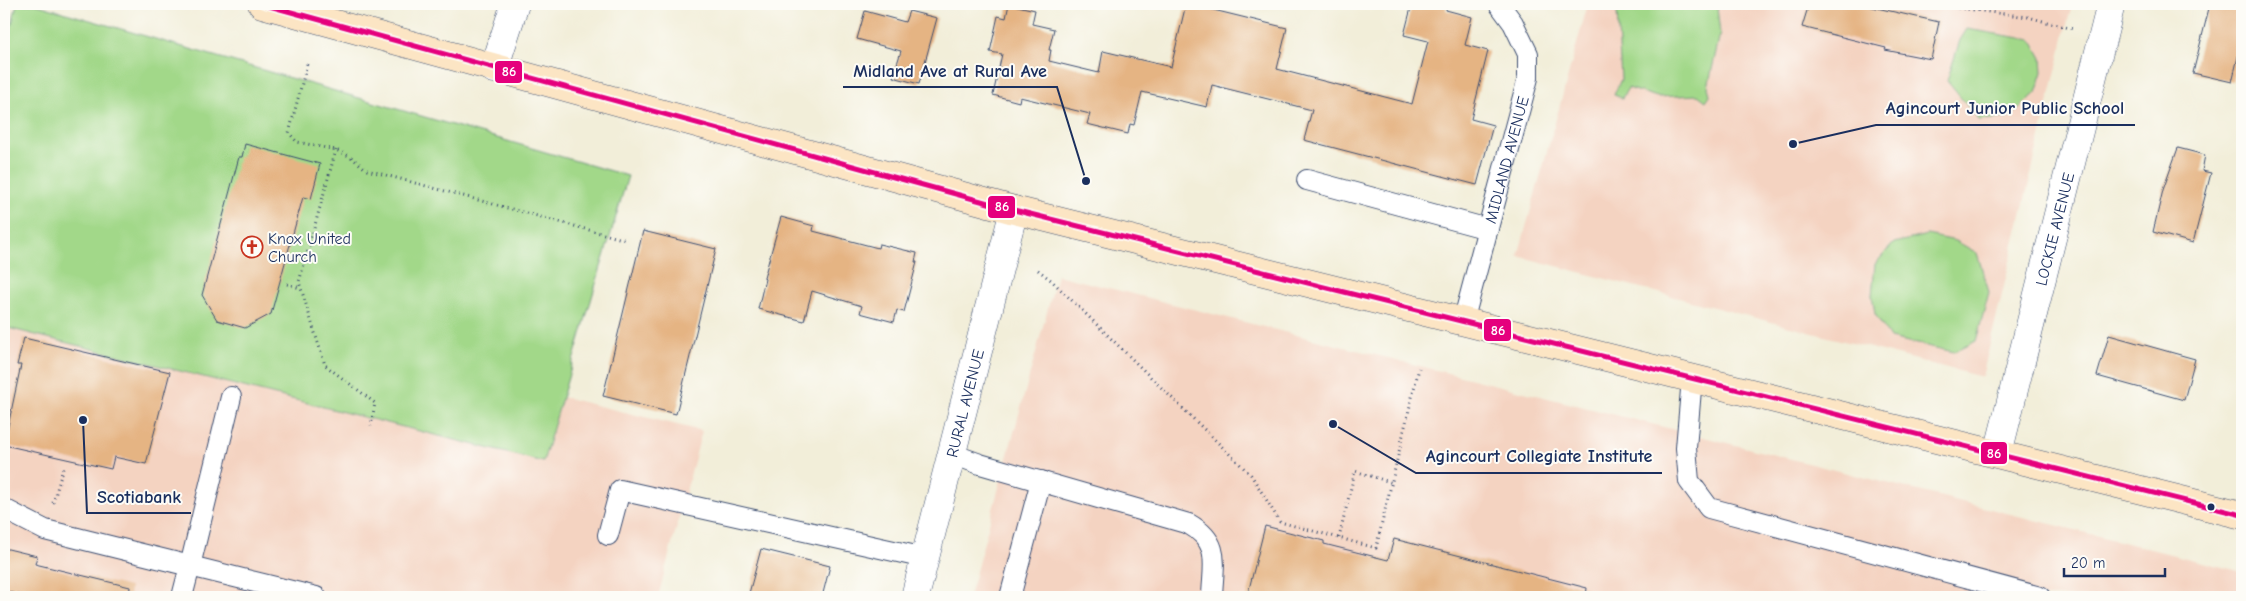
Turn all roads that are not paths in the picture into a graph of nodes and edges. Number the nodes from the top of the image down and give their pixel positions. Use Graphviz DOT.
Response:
graph roads {
  1 [pos="262,4"];
  2 [pos="514,4"];
  3 [pos="1499,4"];
  4 [pos="2111,4"];
  5 [pos="494,68"];
  6 [pos="1307,180"];
  7 [pos="1014,210"];
  8 [pos="1488,229"];
  9 [pos="1463,322"];
  10 [pos="1692,378"];
  11 [pos="231,398"];
  12 [pos="1998,453"];
  13 [pos="952,454"];
  14 [pos="1041,481"];
  15 [pos="4,509"];
  16 [pos="2242,515"];
  17 [pos="608,535"];
  18 [pos="925,558"];
  19 [pos="190,566"];
  20 [pos="182,597"];
  21 [pos="316,597"];
  22 [pos="915,597"];
  23 [pos="1010,597"];
  24 [pos="1212,597"];
  25 [pos="2040,597"];
  1 -- 5 [label="main road"];
  2 -- 5 [label="street"];
  3 -- 8 [label="lane, MIDLAND AVENUE"];
  4 -- 12 [label="street, LOCKIE AVENUE"];
  5 -- 7 [label="main road"];
  6 -- 8 [label="lane"];
  7 -- 9 [label="main road"];
  7 -- 13 [label="street, RURAL AVENUE"];
  8 -- 9 [label="lane, MIDLAND AVENUE"];
  9 -- 10 [label="main road"];
  10 -- 12 [label="main road"];
  10 -- 25 [label="lane"];
  11 -- 19 [label="lane"];
  12 -- 16 [label="main road"];
  13 -- 14 [label="lane"];
  13 -- 18 [label="street, RURAL AVENUE"];
  14 -- 23 [label="lane"];
  14 -- 24 [label="lane"];
  15 -- 19 [label="lane"];
  17 -- 18 [label="lane"];
  18 -- 22 [label="street, RURAL AVENUE"];
  19 -- 20 [label="lane"];
  19 -- 21 [label="lane"];
}
